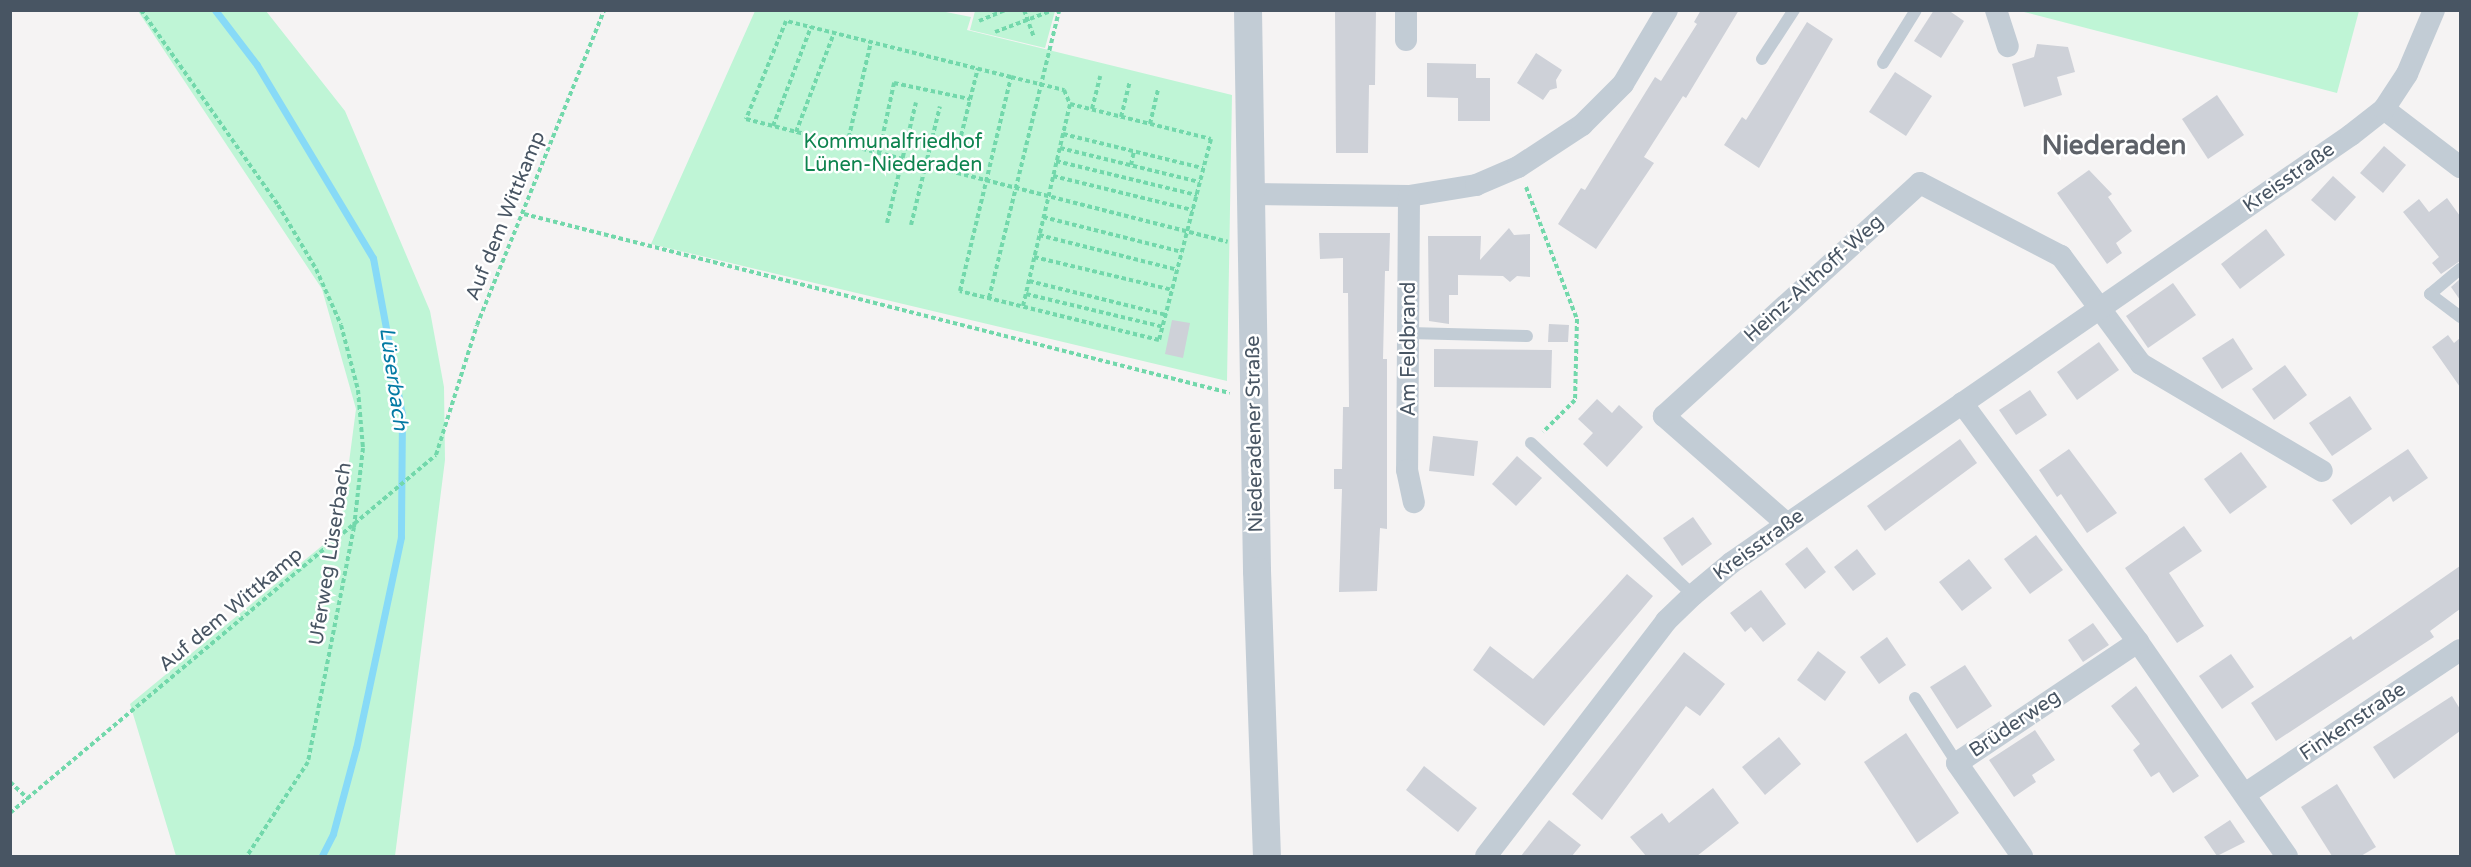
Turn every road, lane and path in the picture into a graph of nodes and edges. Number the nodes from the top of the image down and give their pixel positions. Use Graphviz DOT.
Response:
graph roads {
  1 [pos="141,10"];
  2 [pos="604,10"];
  3 [pos="1005,10"];
  4 [pos="1024,10"];
  5 [pos="1059,10"];
  6 [pos="1248,10"];
  7 [pos="1406,10"];
  8 [pos="1666,10"];
  9 [pos="1794,10"];
  10 [pos="1916,10"];
  11 [pos="1996,10"];
  12 [pos="2434,10"];
  13 [pos="1051,11"];
  14 [pos="1028,20"];
  15 [pos="979,21"];
  16 [pos="811,27"];
  17 [pos="995,32"];
  18 [pos="834,33"];
  19 [pos="1034,37"];
  20 [pos="1406,40"];
  21 [pos="871,42"];
  22 [pos="2008,46"];
  23 [pos="1762,59"];
  24 [pos="1883,63"];
  25 [pos="978,69"];
  26 [pos="1100,76"];
  27 [pos="1011,77"];
  28 [pos="1130,82"];
  29 [pos="1041,84"];
  30 [pos="1158,88"];
  31 [pos="970,99"];
  32 [pos="916,102"];
  33 [pos="1070,104"];
  34 [pos="940,106"];
  35 [pos="1092,109"];
  36 [pos="2384,109"];
  37 [pos="1121,117"];
  38 [pos="1150,124"];
  39 [pos="773,126"];
  40 [pos="796,132"];
  41 [pos="1063,134"];
  42 [pos="847,145"];
  43 [pos="1060,148"];
  44 [pos="1134,152"];
  45 [pos="879,153"];
  46 [pos="902,159"];
  47 [pos="1056,161"];
  48 [pos="926,165"];
  49 [pos="1131,165"];
  50 [pos="1518,167"];
  51 [pos="2460,167"];
  52 [pos="1203,168"];
  53 [pos="952,172"];
  54 [pos="1053,176"];
  55 [pos="987,180"];
  56 [pos="1200,182"];
  57 [pos="1017,188"];
  58 [pos="1251,194"];
  59 [pos="1197,195"];
  60 [pos="1048,196"];
  61 [pos="1409,196"];
  62 [pos="1193,210"];
  63 [pos="524,213"];
  64 [pos="1043,217"];
  65 [pos="887,223"];
  66 [pos="911,225"];
  67 [pos="1188,231"];
  68 [pos="1039,235"];
  69 [pos="1252,248"];
  70 [pos="1182,252"];
  71 [pos="1034,257"];
  72 [pos="2460,269"];
  73 [pos="1178,270"];
  74 [pos="1029,281"];
  75 [pos="1172,290"];
  76 [pos="1026,294"];
  77 [pos="989,298"];
  78 [pos="1023,306"];
  79 [pos="2102,308"];
  80 [pos="1166,315"];
  81 [pos="2460,317"];
  82 [pos="1163,327"];
  83 [pos="1409,333"];
  84 [pos="1527,336"];
  85 [pos="1254,399"];
  86 [pos="1962,403"];
  87 [pos="1531,443"];
  88 [pos="2322,471"];
  89 [pos="1414,502"];
  90 [pos="1786,525"];
  91 [pos="354,527"];
  92 [pos="1694,596"];
  93 [pos="2138,642"];
  94 [pos="2460,650"];
  95 [pos="1915,698"];
  96 [pos="1957,763"];
  97 [pos="10,782"];
  98 [pos="2245,794"];
  99 [pos="28,799"];
  100 [pos="10,813"];
  101 [pos="248,856"];
  102 [pos="1267,856"];
  103 [pos="1486,856"];
  104 [pos="2022,856"];
  105 [pos="2287,856"];
  1 -- 91 [label="path, Uferweg Lüserbach"];
  2 -- 63 [label="path, Auf dem Wittkamp"];
  3 -- 15 [label="path"];
  4 -- 14 [label="path"];
  5 -- 29 [label="path"];
  6 -- 58 [label="street, Niederadener Straße"];
  7 -- 20 [label="street"];
  8 -- 50 [label="street"];
  9 -- 23 [label="lane"];
  10 -- 24 [label="lane"];
  11 -- 22 [label="street"];
  12 -- 36 [label="street, Kreisstraße"];
  13 -- 14 [label="path"];
  14 -- 17 [label="path"];
  14 -- 19 [label="path"];
  16 -- 18 [label="path"];
  16 -- 39 [label="path"];
  16 -- 39 [label="path"];
  18 -- 21 [label="path"];
  18 -- 40 [label="path"];
  21 -- 25 [label="path"];
  21 -- 42 [label="path"];
  25 -- 27 [label="path"];
  25 -- 31 [label="path"];
  26 -- 35 [label="path"];
  27 -- 29 [label="path"];
  27 -- 55 [label="path"];
  28 -- 37 [label="path"];
  29 -- 33 [label="path"];
  29 -- 57 [label="path"];
  30 -- 38 [label="path"];
  31 -- 45 [label="path"];
  31 -- 53 [label="path"];
  32 -- 46 [label="path"];
  33 -- 35 [label="path"];
  33 -- 41 [label="path"];
  34 -- 48 [label="path"];
  35 -- 37 [label="path"];
  36 -- 51 [label="street"];
  36 -- 79 [label="street, Kreisstraße"];
  37 -- 38 [label="path"];
  38 -- 52 [label="path"];
  39 -- 40 [label="path"];
  40 -- 42 [label="path"];
  41 -- 43 [label="path"];
  41 -- 44 [label="path"];
  42 -- 45 [label="path"];
  43 -- 47 [label="path"];
  43 -- 49 [label="path"];
  44 -- 49 [label="path"];
  44 -- 52 [label="path"];
  45 -- 46 [label="path"];
  46 -- 48 [label="path"];
  46 -- 65 [label="path"];
  47 -- 54 [label="path"];
  47 -- 59 [label="path"];
  48 -- 53 [label="path"];
  48 -- 66 [label="path"];
  49 -- 56 [label="path"];
  50 -- 61 [label="street"];
  50 -- 87 [label="path"];
  52 -- 56 [label="path"];
  53 -- 55 [label="path"];
  54 -- 60 [label="path"];
  54 -- 62 [label="path"];
  55 -- 57 [label="path"];
  55 -- 77 [label="path"];
  56 -- 59 [label="path"];
  57 -- 60 [label="path"];
  57 -- 77 [label="path"];
  58 -- 61 [label="street"];
  58 -- 69 [label="street, Niederadener Straße"];
  59 -- 62 [label="path"];
  60 -- 64 [label="path"];
  60 -- 67 [label="path"];
  61 -- 83 [label="street, Am Feldbrand"];
  62 -- 67 [label="path"];
  63 -- 85 [label="path"];
  63 -- 91 [label="path, Auf dem Wittkamp"];
  64 -- 68 [label="path"];
  64 -- 70 [label="path"];
  67 -- 69 [label="path"];
  67 -- 70 [label="path"];
  68 -- 71 [label="path"];
  68 -- 73 [label="path"];
  69 -- 85 [label="street, Niederadener Straße"];
  70 -- 73 [label="path"];
  71 -- 74 [label="path"];
  71 -- 75 [label="path"];
  72 -- 81 [label="lane"];
  73 -- 75 [label="path"];
  74 -- 76 [label="path"];
  74 -- 80 [label="path"];
  75 -- 80 [label="path"];
  76 -- 78 [label="path"];
  76 -- 82 [label="path"];
  77 -- 78 [label="path"];
  78 -- 82 [label="path"];
  79 -- 86 [label="street, Kreisstraße"];
  79 -- 88 [label="street"];
  79 -- 90 [label="street, Heinz-Althoff-Weg"];
  80 -- 82 [label="path"];
  83 -- 84 [label="lane"];
  83 -- 89 [label="street, Am Feldbrand"];
  85 -- 102 [label="street, Niederadener Straße"];
  86 -- 90 [label="street, Kreisstraße"];
  86 -- 93 [label="street"];
  87 -- 92 [label="lane"];
  90 -- 92 [label="street, Kreisstraße"];
  91 -- 99 [label="path, Auf dem Wittkamp"];
  91 -- 101 [label="path, Uferweg Lüserbach"];
  92 -- 103 [label="street, Kreisstraße"];
  93 -- 96 [label="street, Brüderweg"];
  93 -- 98 [label="street"];
  94 -- 98 [label="street, Finkenstraße"];
  95 -- 96 [label="lane"];
  96 -- 104 [label="street, Brüderweg"];
  97 -- 99 [label="path"];
  98 -- 105 [label="street"];
  99 -- 100 [label="path, Auf dem Wittkamp"];
}
